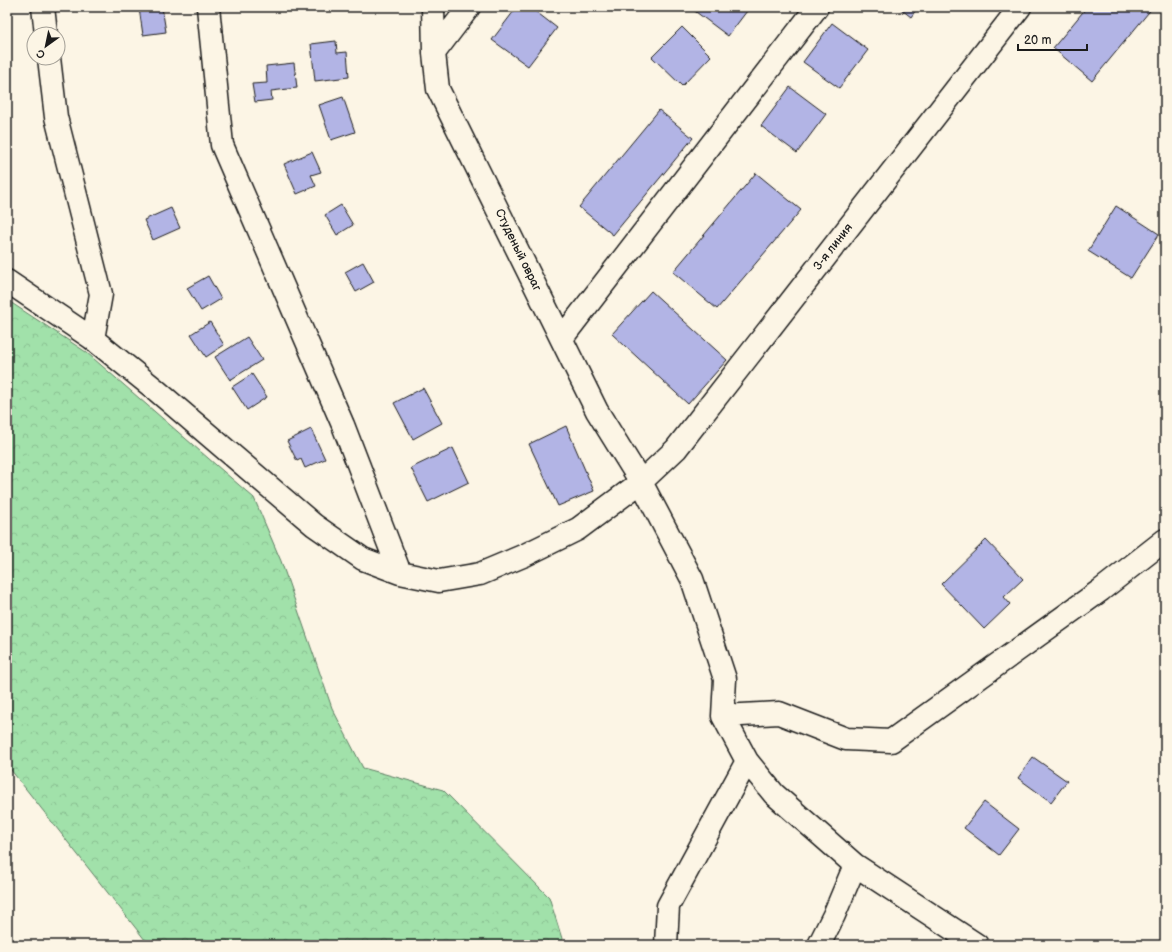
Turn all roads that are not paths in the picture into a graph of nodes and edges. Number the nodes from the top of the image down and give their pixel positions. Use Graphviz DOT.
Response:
graph roads {
  1 [pos="43,7"];
  2 [pos="208,7"];
  3 [pos="432,7"];
  4 [pos="470,7"];
  5 [pos="817,7"];
  6 [pos="1020,7"];
  7 [pos="45,26"];
  8 [pos="434,54"];
  9 [pos="50,66"];
  10 [pos="7,281"];
  11 [pos="562,338"];
  12 [pos="93,339"];
  13 [pos="641,482"];
  14 [pos="1165,540"];
  15 [pos="400,573"];
  16 [pos="723,716"];
  17 [pos="747,761"];
  18 [pos="856,865"];
  19 [pos="666,945"];
  20 [pos="819,945"];
  21 [pos="978,945"];
  1 -- 7 [label="street"];
  2 -- 15 [label="street"];
  3 -- 8 [label="street, Студеный овраг"];
  4 -- 8 [label="street"];
  5 -- 11 [label="street"];
  6 -- 13 [label="street, 3-я линия"];
  8 -- 11 [label="street, Студеный овраг"];
  9 -- 12 [label="street"];
  10 -- 12 [label="street, 3-я линия"];
  11 -- 13 [label="street, Студеный овраг"];
  12 -- 15 [label="street, 3-я линия"];
  13 -- 15 [label="street, 3-я линия"];
  13 -- 16 [label="street, Студеный овраг"];
  14 -- 16 [label="street"];
  16 -- 17 [label="street"];
  17 -- 18 [label="street"];
  17 -- 19 [label="street"];
  18 -- 20 [label="street"];
  18 -- 21 [label="street"];
}
